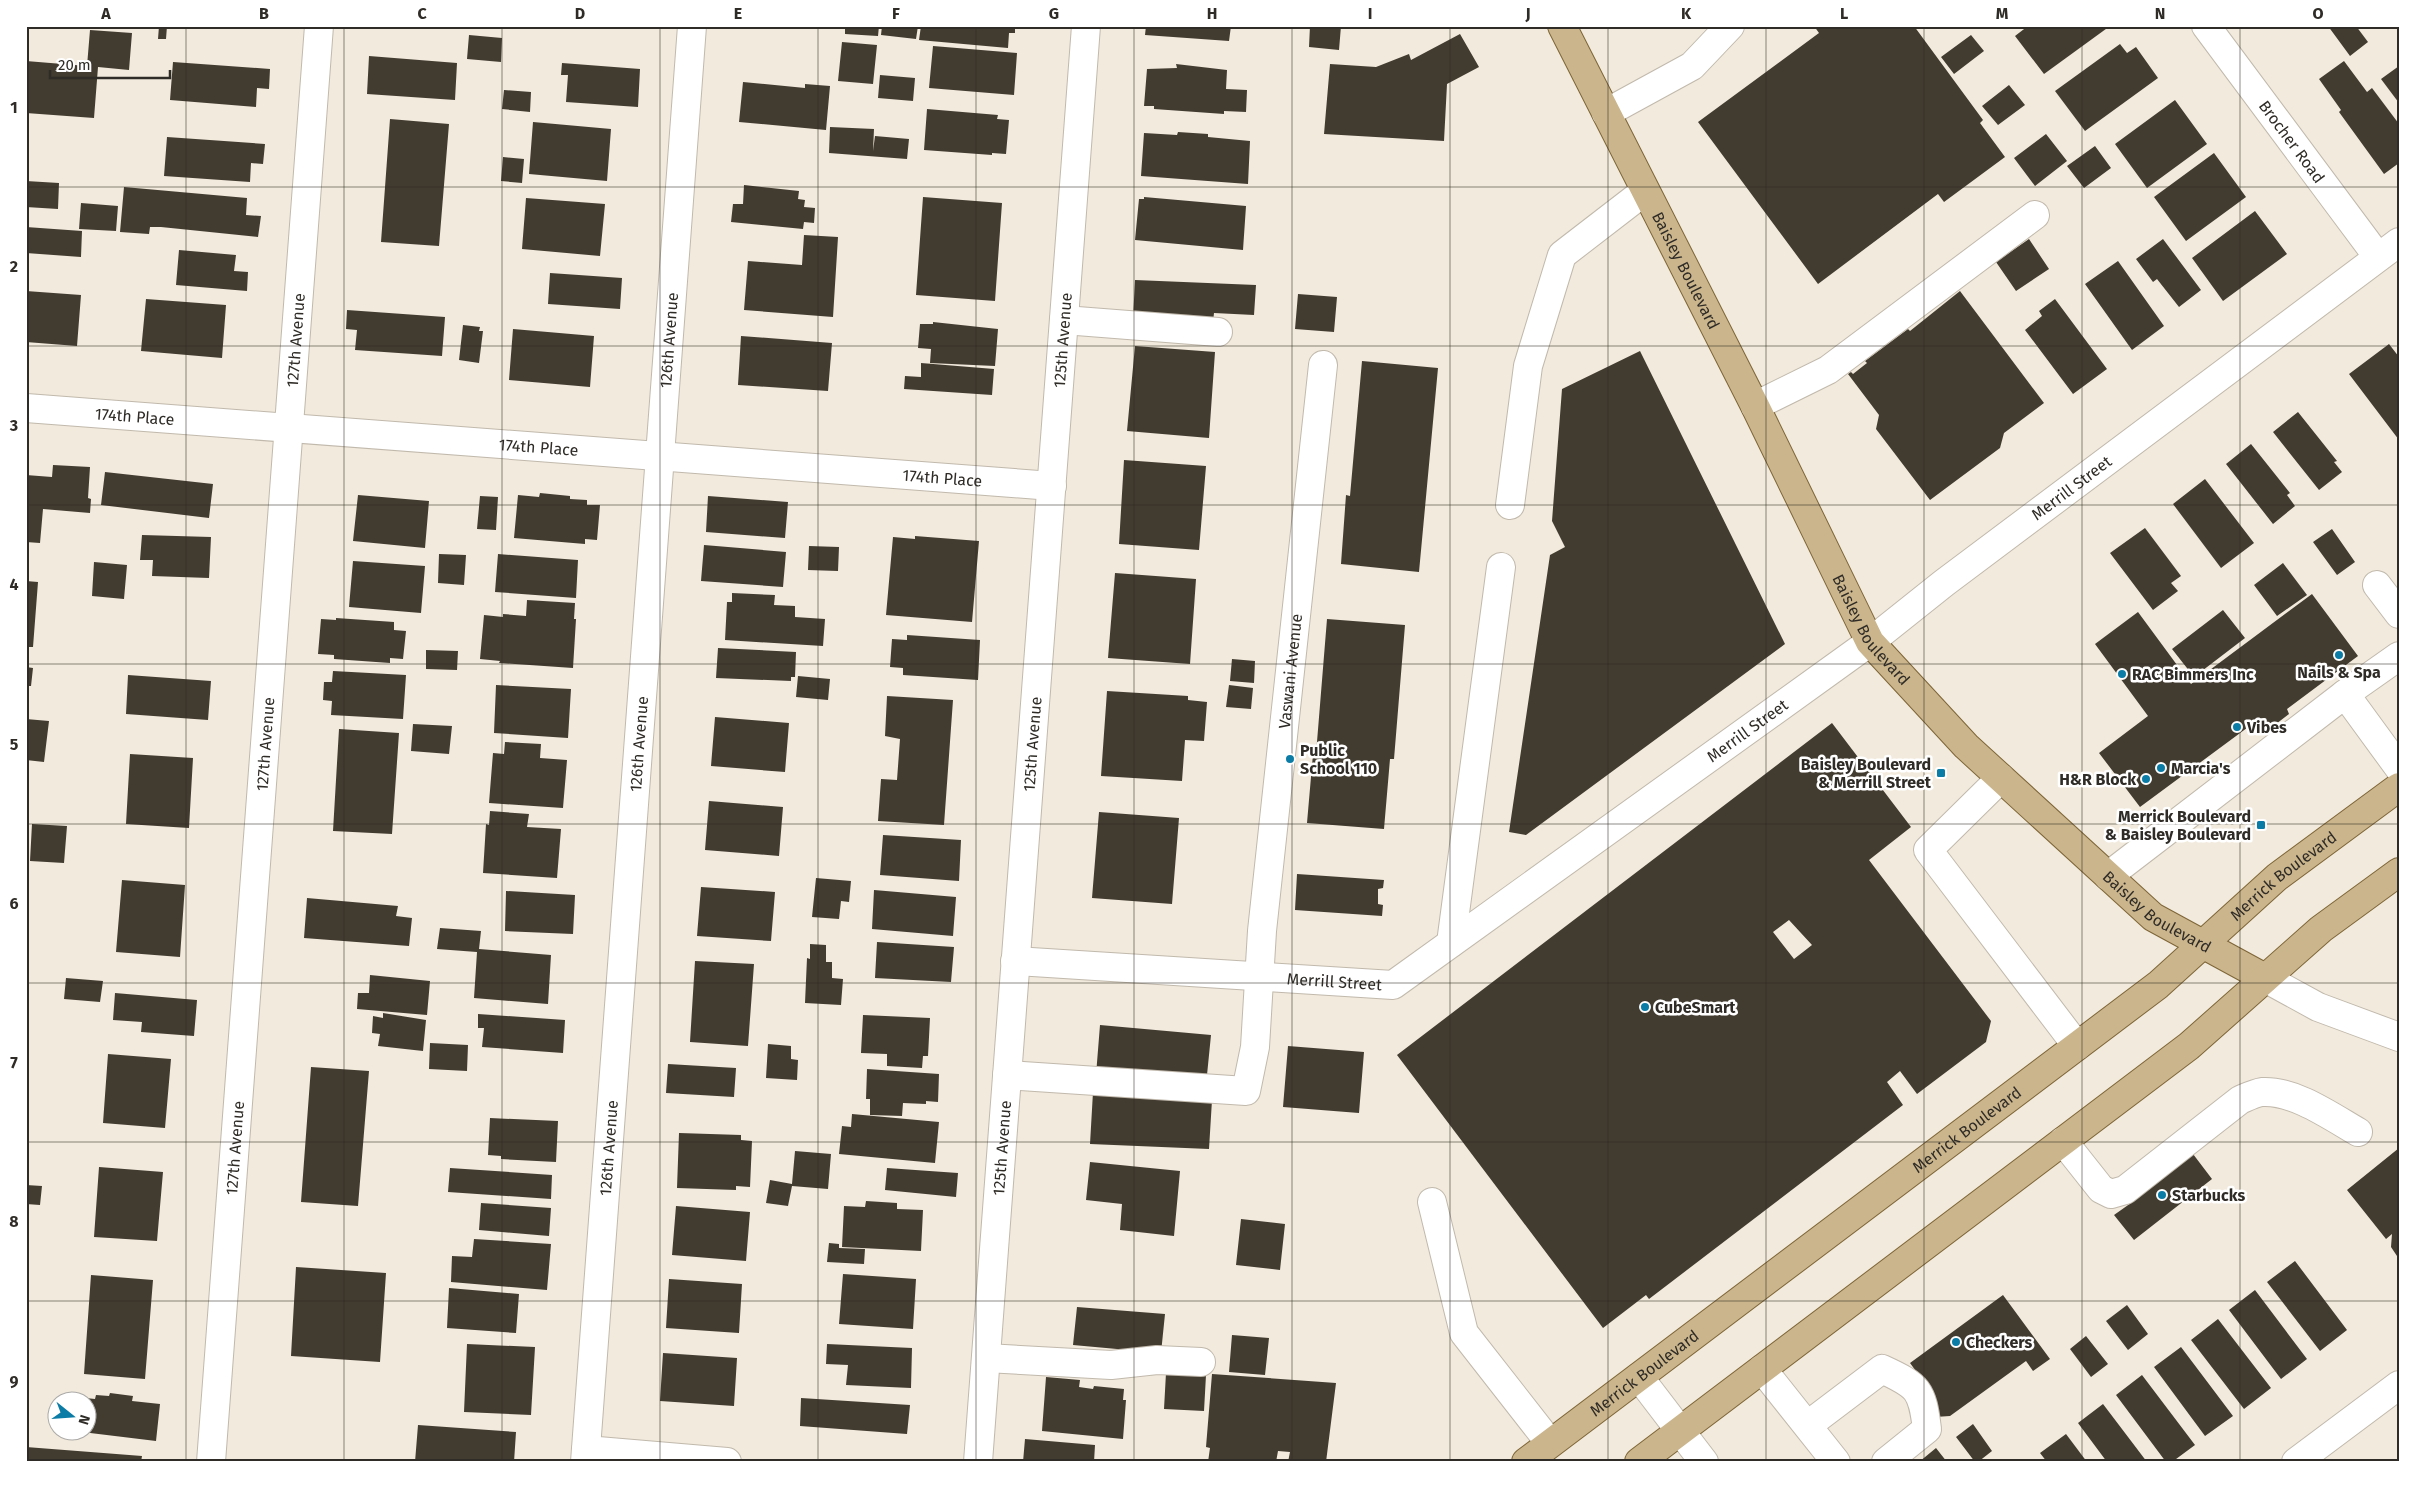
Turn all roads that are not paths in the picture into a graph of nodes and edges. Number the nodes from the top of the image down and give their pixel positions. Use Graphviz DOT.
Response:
graph roads {
  1 [pos="319,26"];
  2 [pos="692,26"];
  3 [pos="1086,26"];
  4 [pos="1562,26"];
  5 [pos="1730,26"];
  6 [pos="2206,26"];
  7 [pos="1606,113"];
  8 [pos="1645,191"];
  9 [pos="2035,215"];
  10 [pos="2388,249"];
  11 [pos="1064,320"];
  12 [pos="1218,332"];
  13 [pos="1323,365"];
  14 [pos="1755,406"];
  15 [pos="26,408"];
  16 [pos="290,427"];
  17 [pos="659,455"];
  18 [pos="1052,486"];
  19 [pos="1510,505"];
  20 [pos="1501,567"];
  21 [pos="2377,585"];
  22 [pos="2399,614"];
  23 [pos="1870,642"];
  24 [pos="2399,656"];
  25 [pos="2345,694"];
  26 [pos="2399,768"];
  27 [pos="2000,778"];
  28 [pos="2399,787"];
  29 [pos="2399,872"];
  30 [pos="2108,876"];
  31 [pos="1451,943"];
  32 [pos="2202,944"];
  33 [pos="1016,961"];
  34 [pos="1259,977"];
  35 [pos="2265,978"];
  36 [pos="2399,1037"];
  37 [pos="2077,1046"];
  38 [pos="1007,1075"];
  39 [pos="2358,1132"];
  40 [pos="2064,1141"];
  41 [pos="1432,1202"];
  42 [pos="986,1358"];
  43 [pos="1201,1362"];
  44 [pos="1762,1368"];
  45 [pos="1639,1377"];
  46 [pos="2399,1385"];
  47 [pos="1808,1425"];
  48 [pos="1680,1431"];
  49 [pos="1550,1443"];
  50 [pos="585,1456"];
  51 [pos="211,1462"];
  52 [pos="727,1462"];
  53 [pos="978,1462"];
  54 [pos="1526,1462"];
  55 [pos="1639,1462"];
  56 [pos="1704,1462"];
  57 [pos="1836,1462"];
  58 [pos="1886,1462"];
  59 [pos="2296,1462"];
  1 -- 16 [label="street, 127th Avenue"];
  2 -- 17 [label="street, 126th Avenue"];
  3 -- 11 [label="street, 125th Avenue"];
  4 -- 7 [label="main road, Baisley Boulevard"];
  5 -- 7 [label="street"];
  6 -- 10 [label="street, Brocher Road"];
  7 -- 8 [label="main road, Baisley Boulevard"];
  8 -- 14 [label="main road, Baisley Boulevard"];
  8 -- 19 [label="street"];
  9 -- 14 [label="street"];
  10 -- 23 [label="street, Merrill Street"];
  11 -- 12 [label="street"];
  11 -- 18 [label="street, 125th Avenue"];
  13 -- 34 [label="street, Vaswani Avenue"];
  14 -- 23 [label="main road, Baisley Boulevard"];
  15 -- 16 [label="street, 174th Place"];
  16 -- 17 [label="street, 174th Place"];
  16 -- 51 [label="street, 127th Avenue"];
  17 -- 18 [label="street, 174th Place"];
  17 -- 50 [label="street, 126th Avenue"];
  18 -- 33 [label="street, 125th Avenue"];
  20 -- 31 [label="street"];
  21 -- 22 [label="street"];
  23 -- 27 [label="main road, Baisley Boulevard"];
  23 -- 31 [label="street, Merrill Street"];
  24 -- 25 [label="street"];
  25 -- 26 [label="street"];
  25 -- 30 [label="street"];
  27 -- 30 [label="main road, Baisley Boulevard"];
  27 -- 37 [label="street"];
  28 -- 32 [label="main road, Merrick Boulevard"];
  29 -- 35 [label="main road"];
  30 -- 32 [label="main road, Baisley Boulevard"];
  31 -- 34 [label="street, Merrill Street"];
  32 -- 35 [label="main road, Baisley Boulevard"];
  32 -- 37 [label="main road, Merrick Boulevard"];
  33 -- 34 [label="street, Merrill Street"];
  33 -- 38 [label="street, 125th Avenue"];
  34 -- 38 [label="street, Vaswani Avenue"];
  35 -- 36 [label="street, Baisley Boulevard"];
  35 -- 40 [label="main road"];
  37 -- 45 [label="main road, Merrick Boulevard"];
  38 -- 42 [label="street, 125th Avenue"];
  39 -- 40 [label="street"];
  40 -- 44 [label="main road"];
  41 -- 49 [label="street"];
  42 -- 43 [label="street"];
  42 -- 53 [label="street, 125th Avenue"];
  44 -- 47 [label="street"];
  44 -- 48 [label="main road"];
  45 -- 48 [label="street"];
  45 -- 49 [label="main road, Merrick Boulevard"];
  46 -- 59 [label="street"];
  47 -- 57 [label="street"];
  47 -- 58 [label="street"];
  48 -- 55 [label="main road"];
  48 -- 56 [label="street"];
  49 -- 54 [label="main road, Merrick Boulevard"];
  50 -- 52 [label="street"];
}
